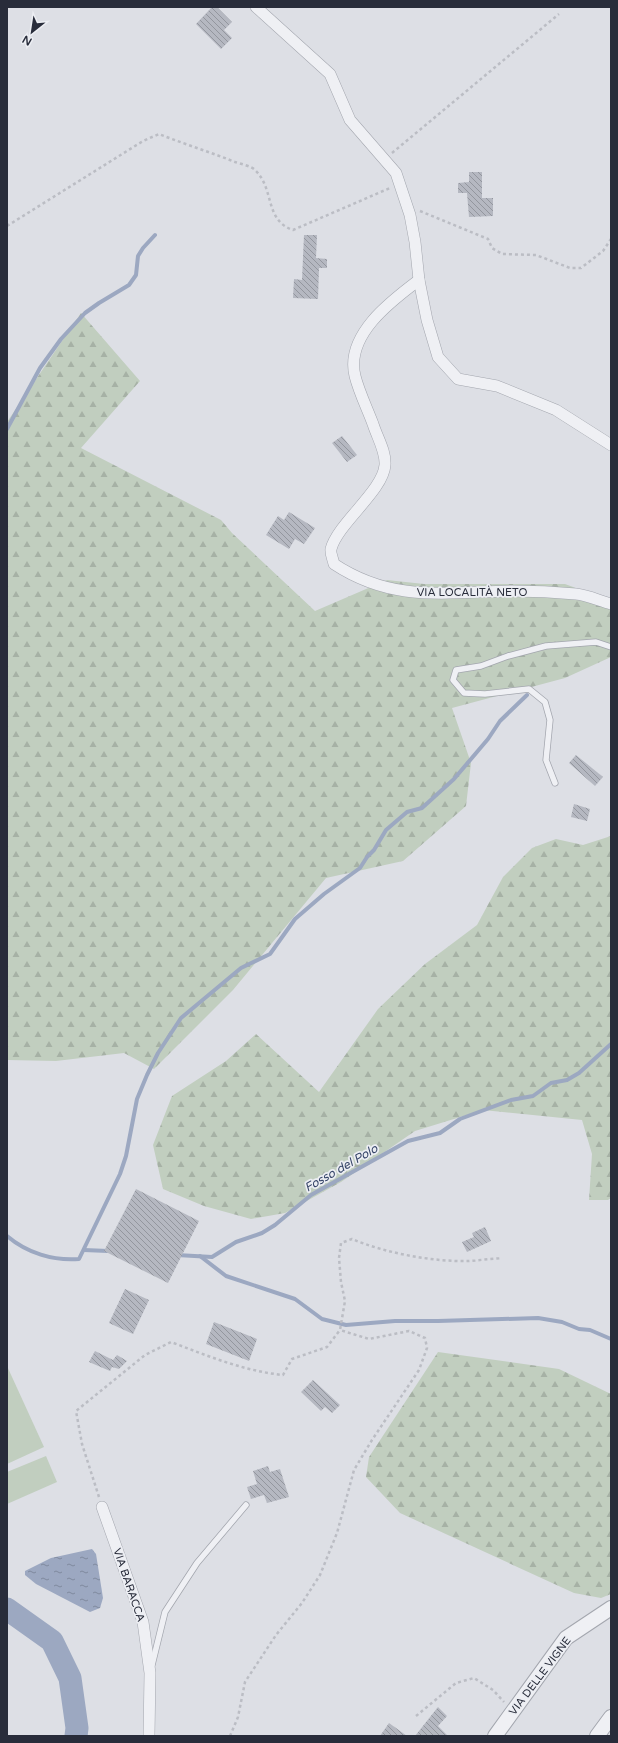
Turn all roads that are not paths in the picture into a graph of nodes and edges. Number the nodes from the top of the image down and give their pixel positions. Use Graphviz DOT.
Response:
graph roads {
  1 [pos="256,7"];
  2 [pos="419,280"];
  3 [pos="611,445"];
  4 [pos="611,604"];
  5 [pos="611,647"];
  6 [pos="555,783"];
  7 [pos="246,1505"];
  8 [pos="102,1508"];
  9 [pos="611,1608"];
  10 [pos="150,1673"];
  11 [pos="611,1717"];
  12 [pos="150,1736"];
  13 [pos="495,1736"];
  14 [pos="597,1736"];
  1 -- 2 [label="street"];
  2 -- 3 [label="street"];
  2 -- 4 [label="street, VIA LOCALITÀ NETO"];
  5 -- 6 [label="lane"];
  7 -- 10 [label="lane"];
  8 -- 10 [label="street, VIA BARACCA"];
  9 -- 13 [label="street, VIA DELLE VIGNE"];
  10 -- 12 [label="street, VIA BARACCA"];
  11 -- 14 [label="street"];
}
